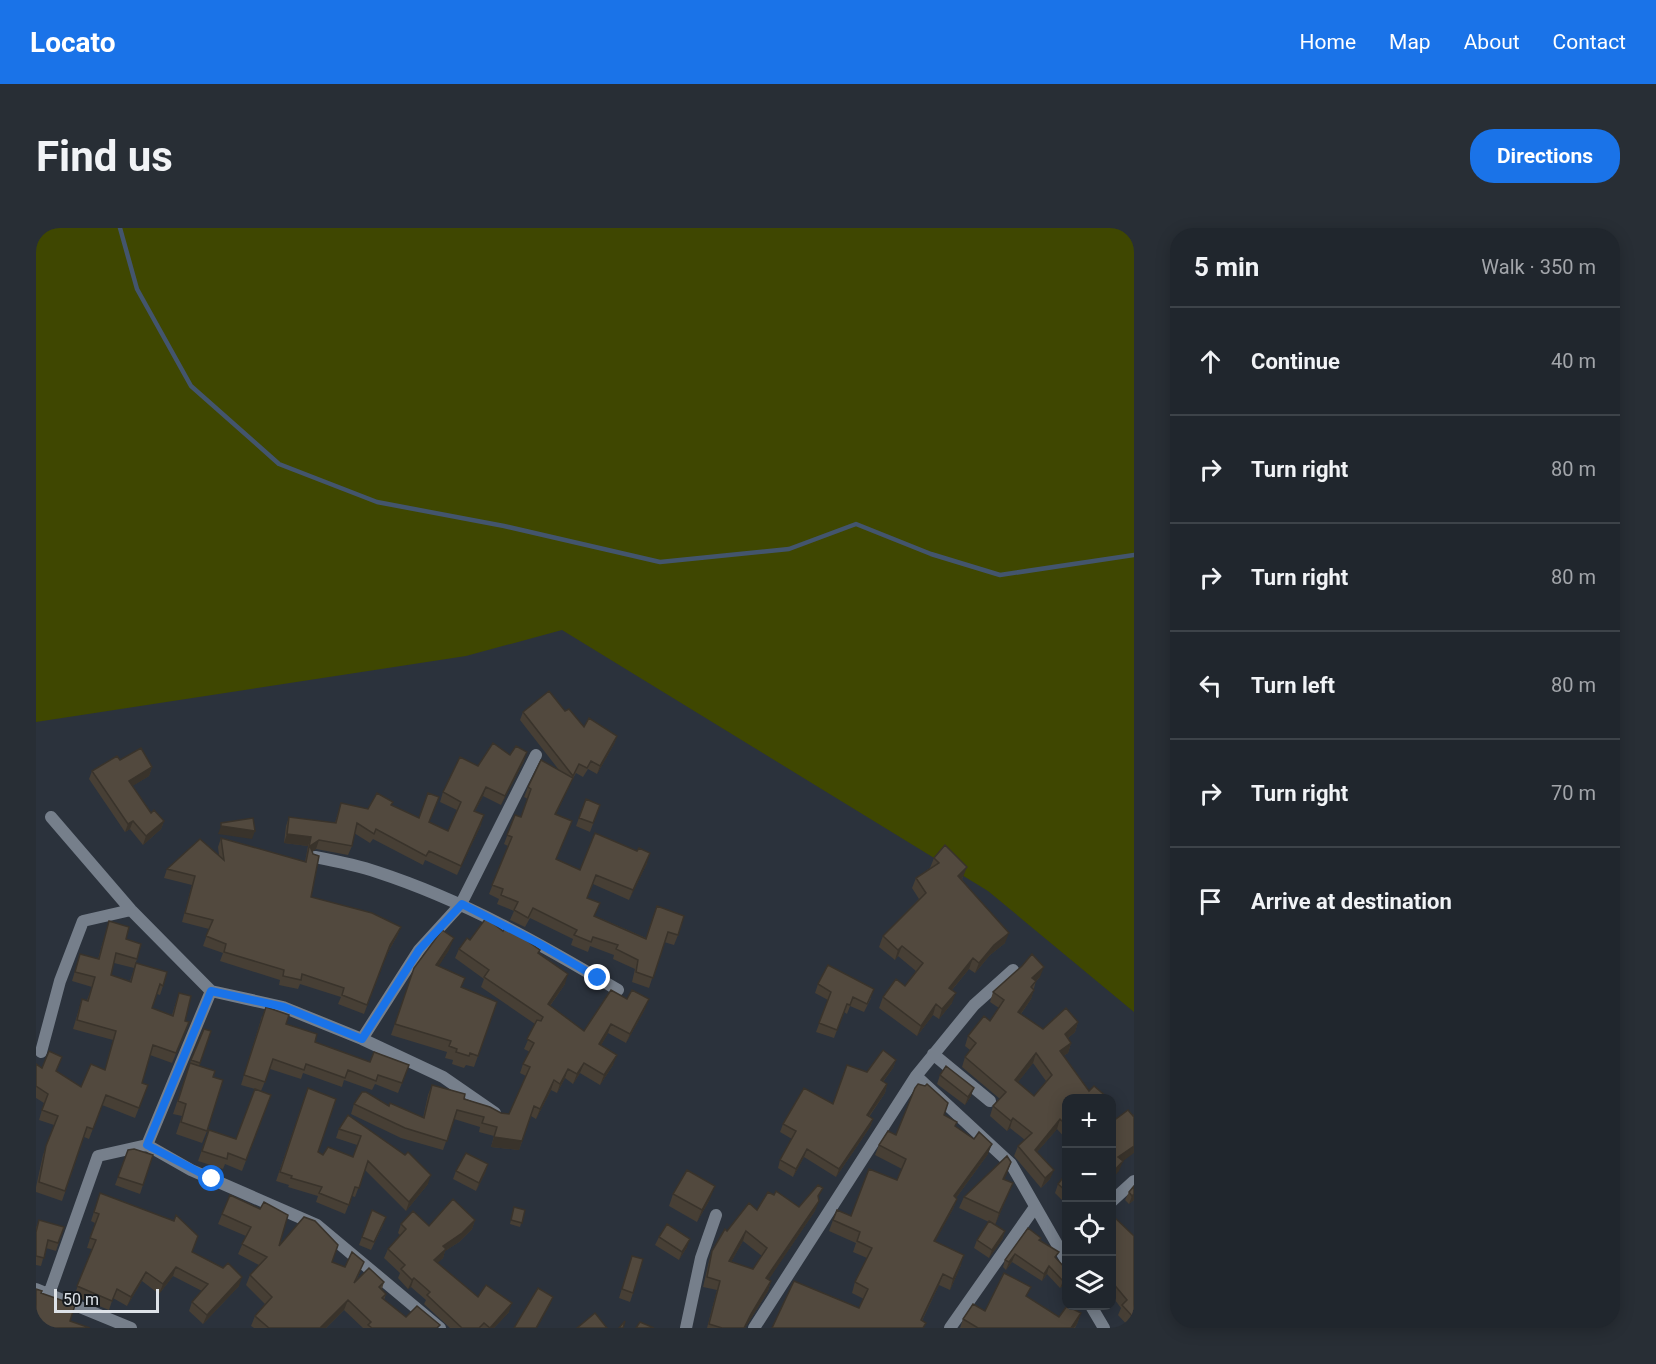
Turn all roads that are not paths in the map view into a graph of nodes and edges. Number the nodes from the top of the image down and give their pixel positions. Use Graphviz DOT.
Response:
graph roads {
  1 [pos="536,755"];
  2 [pos="51,817"];
  3 [pos="315,857"];
  4 [pos="462,904"];
  5 [pos="131,910"];
  6 [pos="1013,970"];
  7 [pos="618,990"];
  8 [pos="211,991"];
  9 [pos="362,1039"];
  10 [pos="41,1052"];
  11 [pos="933,1054"];
  12 [pos="916,1076"];
  13 [pos="990,1101"];
  14 [pos="499,1115"];
  15 [pos="147,1145"];
  16 [pos="1134,1181"];
  17 [pos="1116,1197"];
  18 [pos="1035,1207"];
  19 [pos="716,1215"];
  20 [pos="1062,1244"];
  21 [pos="36,1289"];
  22 [pos="49,1294"];
  23 [pos="1094,1310"];
  24 [pos="131,1328"];
  25 [pos="440,1328"];
  26 [pos="686,1328"];
  27 [pos="754,1328"];
  28 [pos="950,1328"];
  29 [pos="1104,1328"];
  1 -- 4 [label="street"];
  2 -- 5 [label="street"];
  3 -- 4 [label="street"];
  4 -- 7 [label="street"];
  4 -- 9 [label="street"];
  5 -- 8 [label="street"];
  5 -- 10 [label="street"];
  6 -- 11 [label="street"];
  8 -- 9 [label="street"];
  8 -- 15 [label="street"];
  9 -- 14 [label="street"];
  11 -- 12 [label="street"];
  11 -- 13 [label="street"];
  12 -- 18 [label="street"];
  12 -- 27 [label="street"];
  15 -- 22 [label="street"];
  15 -- 25 [label="street"];
  16 -- 17 [label="street"];
  18 -- 20 [label="street"];
  18 -- 28 [label="street"];
  19 -- 26 [label="street"];
  21 -- 22 [label="street"];
  22 -- 24 [label="street"];
  23 -- 29 [label="street"];
}
